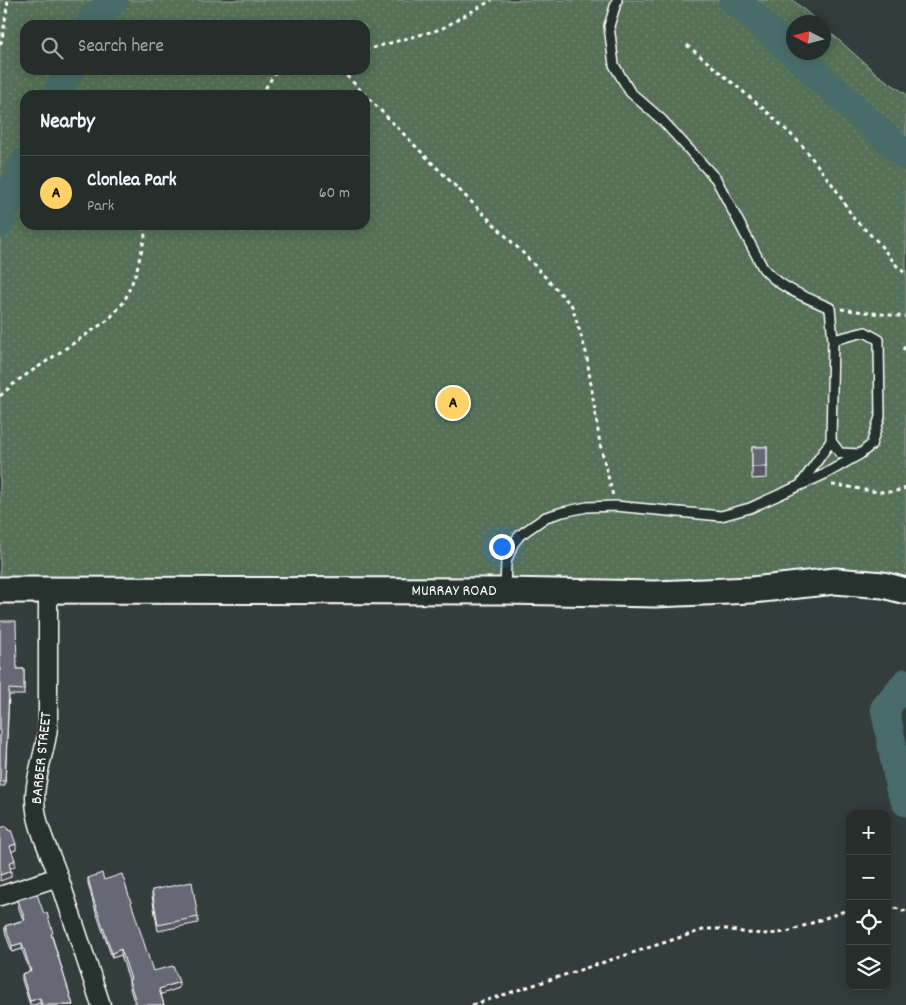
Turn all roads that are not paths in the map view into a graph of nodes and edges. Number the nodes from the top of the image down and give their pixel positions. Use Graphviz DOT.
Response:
graph roads {
  1 [pos="616,0"];
  2 [pos="833,340"];
  3 [pos="831,441"];
  4 [pos="860,454"];
  5 [pos="801,484"];
  6 [pos="0,590"];
  7 [pos="48,590"];
  8 [pos="505,591"];
  9 [pos="906,591"];
  10 [pos="58,877"];
  11 [pos="0,896"];
  12 [pos="101,1005"];
  1 -- 2 [label="lane"];
  2 -- 3 [label="lane"];
  2 -- 4 [label="lane"];
  3 -- 4 [label="lane"];
  3 -- 5 [label="lane"];
  4 -- 5 [label="lane"];
  5 -- 8 [label="lane"];
  6 -- 7 [label="street, MURRAY ROAD"];
  7 -- 8 [label="street, MURRAY ROAD"];
  7 -- 10 [label="street, BARBER STREET"];
  8 -- 9 [label="street, MURRAY ROAD"];
  10 -- 11 [label="street"];
  10 -- 12 [label="street, BARBER STREET"];
}
